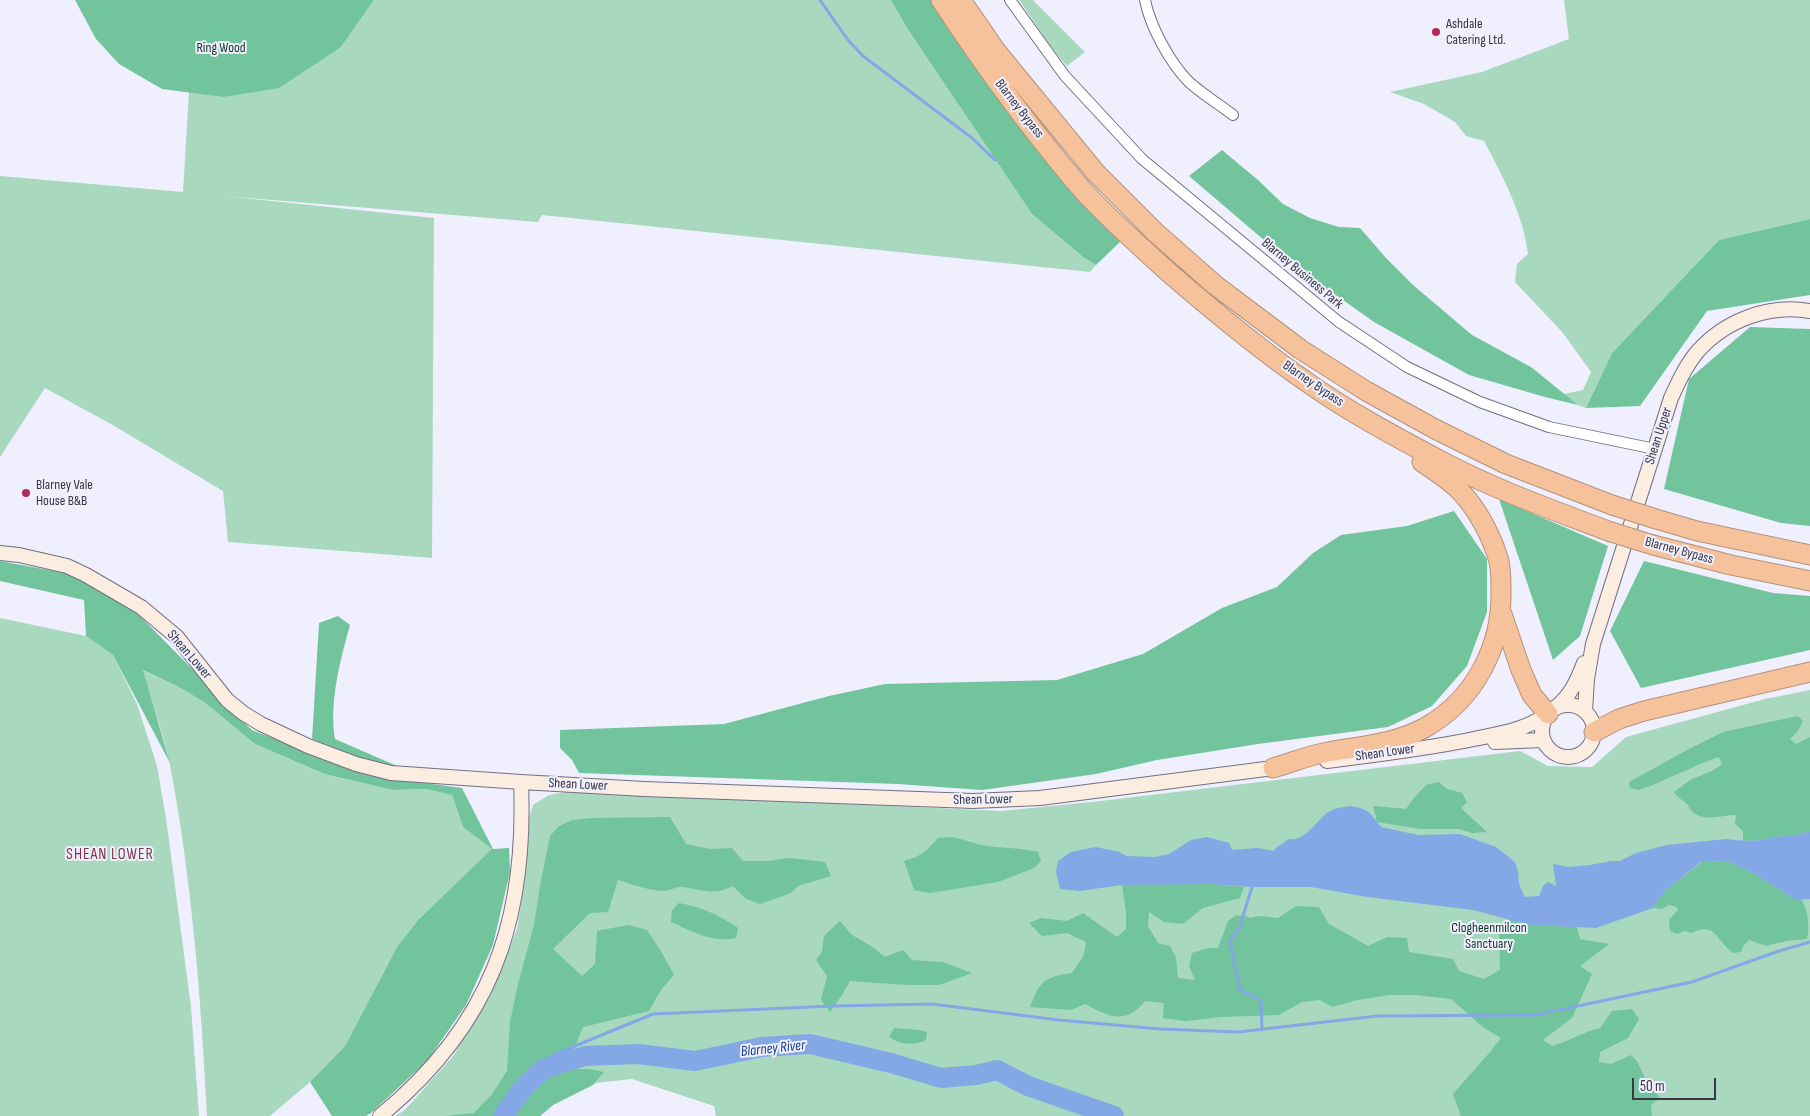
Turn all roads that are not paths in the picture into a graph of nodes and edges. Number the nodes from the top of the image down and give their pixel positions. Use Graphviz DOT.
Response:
graph roads {
  1 [pos="941,0"];
  2 [pos="961,0"];
  3 [pos="1010,0"];
  4 [pos="1145,0"];
  5 [pos="1233,115"];
  6 [pos="1810,311"];
  7 [pos="1303,380"];
  8 [pos="1655,449"];
  9 [pos="0,553"];
  10 [pos="1810,555"];
  11 [pos="1810,581"];
  12 [pos="1501,612"];
  13 [pos="1592,644"];
  14 [pos="1810,672"];
  15 [pos="1585,711"];
  16 [pos="1549,713"];
  17 [pos="1594,732"];
  18 [pos="1543,740"];
  19 [pos="1442,746"];
  20 [pos="1273,768"];
  21 [pos="521,782"];
  22 [pos="380,1116"];
  1 -- 7 [label="highway, Blarney Bypass"];
  2 -- 10 [label="highway, Blarney Bypass, bridge"];
  3 -- 8 [label="street, Blarney Business Park"];
  4 -- 5 [label="street"];
  6 -- 8 [label="main road, Shean Upper"];
  7 -- 11 [label="highway, Blarney Bypass, bridge"];
  7 -- 12 [label="highway"];
  8 -- 13 [label="main road, Shean Upper"];
  9 -- 21 [label="main road, Shean Lower"];
  12 -- 16 [label="highway"];
  12 -- 20 [label="highway"];
  13 -- 15 [label="main road, Shean Upper"];
  13 -- 16 [label="main road, Shean Upper"];
  14 -- 17 [label="highway"];
  15 -- 16 [label="main road"];
  15 -- 17 [label="main road"];
  16 -- 18 [label="main road"];
  16 -- 19 [label="main road, Shean Lower"];
  17 -- 18 [label="main road"];
  18 -- 19 [label="main road, Shean Lower"];
  19 -- 20 [label="main road, Shean Lower"];
  20 -- 21 [label="main road, Shean Lower"];
  21 -- 22 [label="main road"];
}
